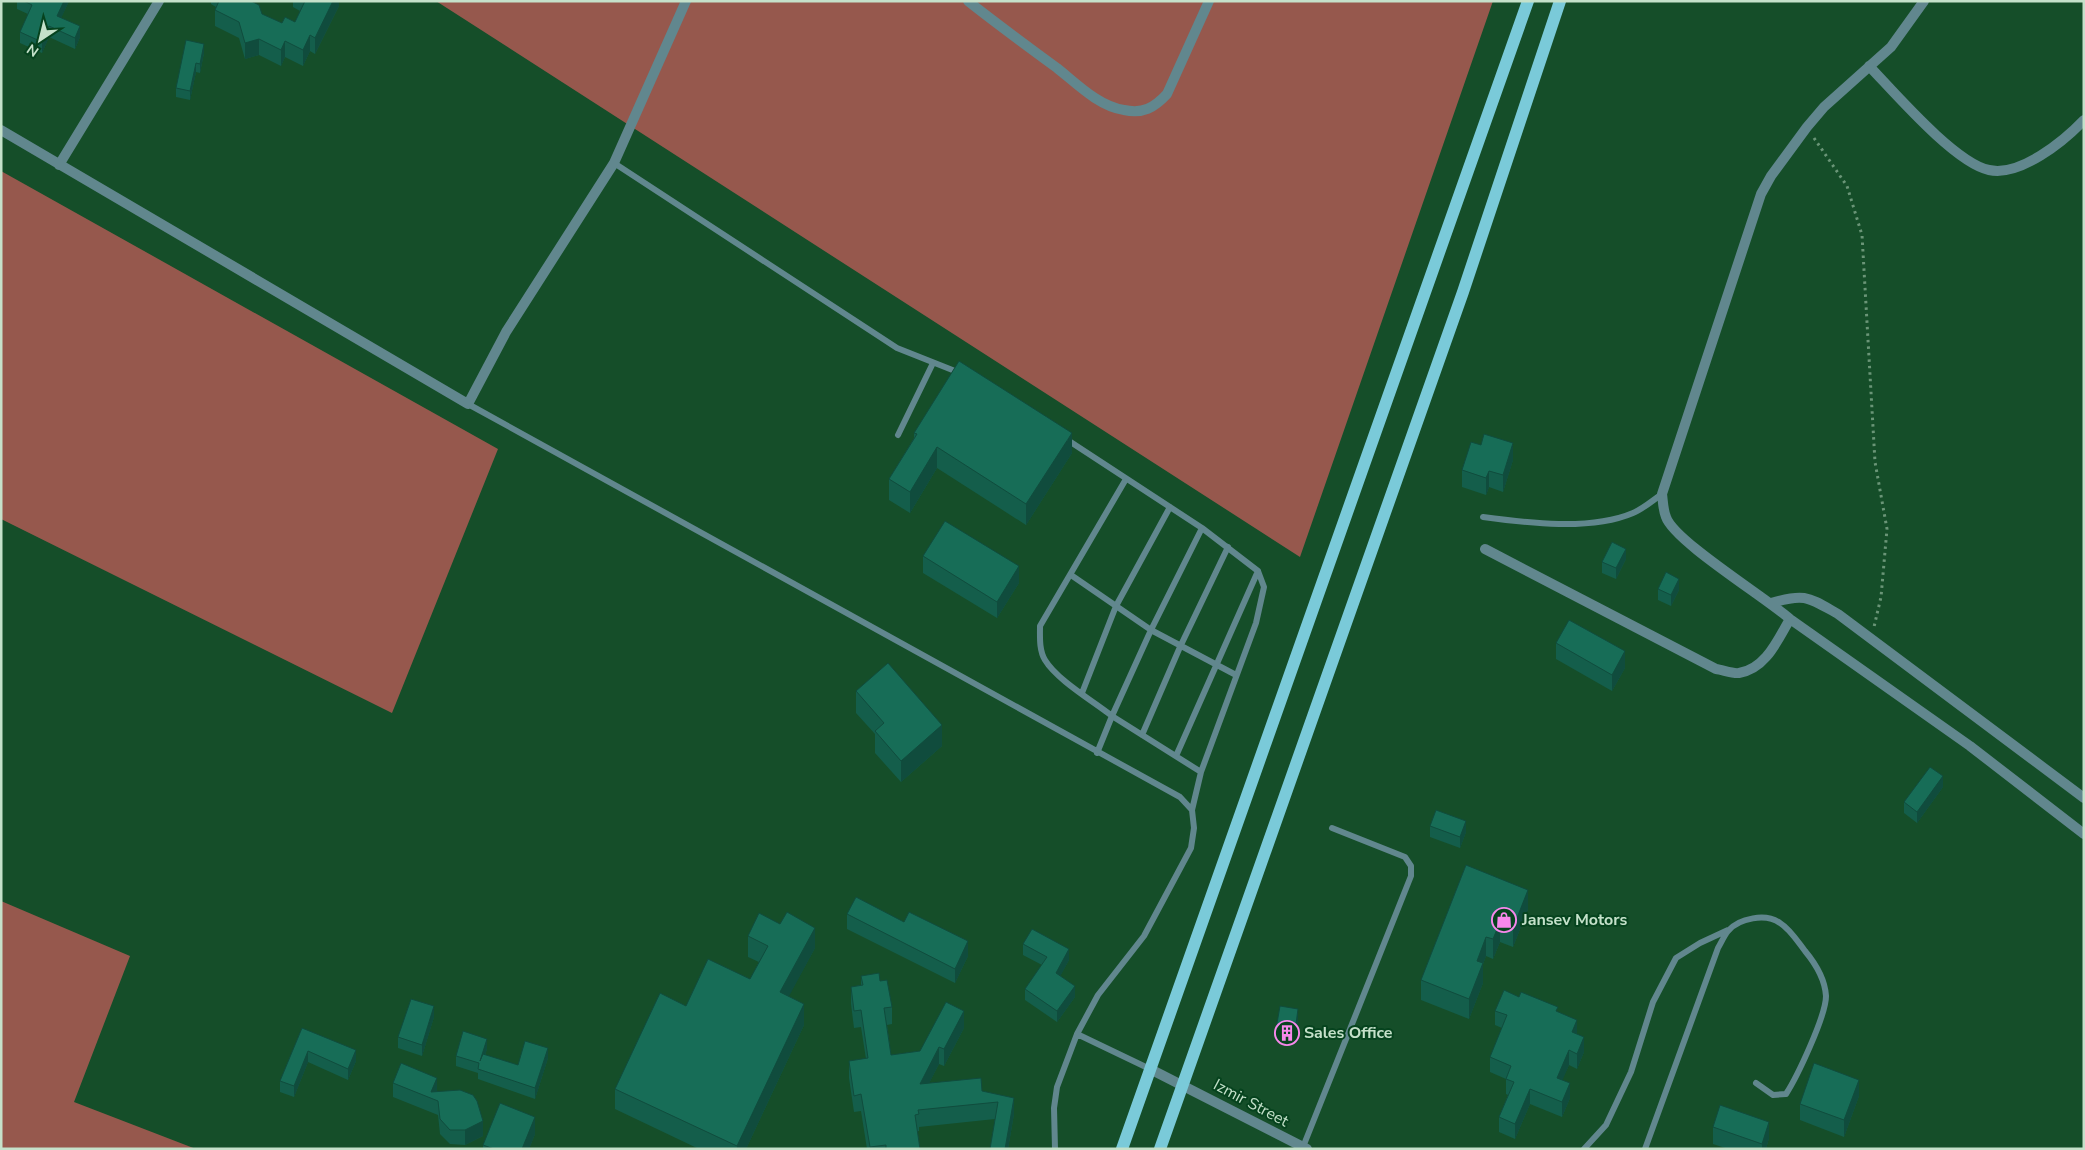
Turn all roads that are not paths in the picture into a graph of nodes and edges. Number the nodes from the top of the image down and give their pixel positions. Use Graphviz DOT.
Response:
graph roads {
  1 [pos="159,1"];
  2 [pos="686,1"];
  3 [pos="968,1"];
  4 [pos="1209,1"];
  5 [pos="1528,1"];
  6 [pos="1560,1"];
  7 [pos="1924,1"];
  8 [pos="1869,66"];
  9 [pos="2084,120"];
  10 [pos="1,130"];
  11 [pos="614,163"];
  12 [pos="59,164"];
  13 [pos="933,363"];
  14 [pos="964,374"];
  15 [pos="468,404"];
  16 [pos="898,435"];
  17 [pos="1061,436"];
  18 [pos="1126,479"];
  19 [pos="1662,494"];
  20 [pos="1170,507"];
  21 [pos="1483,517"];
  22 [pos="1202,528"];
  23 [pos="1228,547"];
  24 [pos="1485,549"];
  25 [pos="1258,571"];
  26 [pos="1071,575"];
  27 [pos="1771,603"];
  28 [pos="1116,606"];
  29 [pos="1790,619"];
  30 [pos="1151,630"];
  31 [pos="1180,647"];
  32 [pos="1216,665"];
  33 [pos="1236,675"];
  34 [pos="1082,693"];
  35 [pos="1112,716"];
  36 [pos="1142,735"];
  37 [pos="1097,752"];
  38 [pos="1176,756"];
  39 [pos="1201,772"];
  40 [pos="2084,798"];
  41 [pos="1192,810"];
  42 [pos="1332,828"];
  43 [pos="2084,834"];
  44 [pos="1728,930"];
  45 [pos="1076,1034"];
  46 [pos="1150,1069"];
  47 [pos="1756,1083"];
  48 [pos="1182,1084"];
  49 [pos="1305,1148"];
  50 [pos="1055,1149"];
  51 [pos="1122,1149"];
  52 [pos="1160,1149"];
  53 [pos="1584,1149"];
  54 [pos="1646,1149"];
  1 -- 12 [label="street"];
  2 -- 11 [label="street"];
  3 -- 4 [label="street"];
  5 -- 46 [label="main road"];
  6 -- 48 [label="main road"];
  7 -- 8 [label="street"];
  8 -- 9 [label="street"];
  8 -- 19 [label="street"];
  10 -- 12 [label="street"];
  11 -- 13 [label="lane"];
  11 -- 15 [label="street"];
  12 -- 15 [label="street"];
  13 -- 14 [label="lane"];
  13 -- 16 [label="lane"];
  15 -- 37 [label="lane"];
  17 -- 18 [label="lane"];
  18 -- 20 [label="lane"];
  18 -- 26 [label="lane"];
  19 -- 21 [label="lane"];
  19 -- 27 [label="street"];
  20 -- 22 [label="lane"];
  20 -- 28 [label="lane"];
  22 -- 23 [label="lane"];
  22 -- 30 [label="lane"];
  23 -- 25 [label="lane"];
  23 -- 31 [label="lane"];
  24 -- 29 [label="street"];
  25 -- 32 [label="lane"];
  25 -- 33 [label="lane"];
  26 -- 28 [label="lane"];
  26 -- 34 [label="lane"];
  27 -- 29 [label="street"];
  27 -- 40 [label="street"];
  28 -- 30 [label="lane"];
  28 -- 34 [label="lane"];
  29 -- 43 [label="street"];
  30 -- 31 [label="lane"];
  30 -- 35 [label="lane"];
  31 -- 32 [label="lane"];
  31 -- 36 [label="lane"];
  32 -- 33 [label="lane"];
  32 -- 38 [label="lane"];
  33 -- 39 [label="lane"];
  34 -- 35 [label="lane"];
  35 -- 36 [label="lane"];
  35 -- 37 [label="lane"];
  36 -- 38 [label="lane"];
  37 -- 41 [label="lane"];
  38 -- 39 [label="lane"];
  39 -- 41 [label="lane"];
  41 -- 45 [label="lane"];
  42 -- 49 [label="lane"];
  44 -- 47 [label="lane"];
  44 -- 53 [label="lane"];
  44 -- 54 [label="lane"];
  45 -- 46 [label="lane"];
  45 -- 50 [label="lane"];
  46 -- 48 [label="street, Izmir Street"];
  46 -- 51 [label="main road"];
  48 -- 49 [label="street, Izmir Street"];
  48 -- 52 [label="main road"];
}
